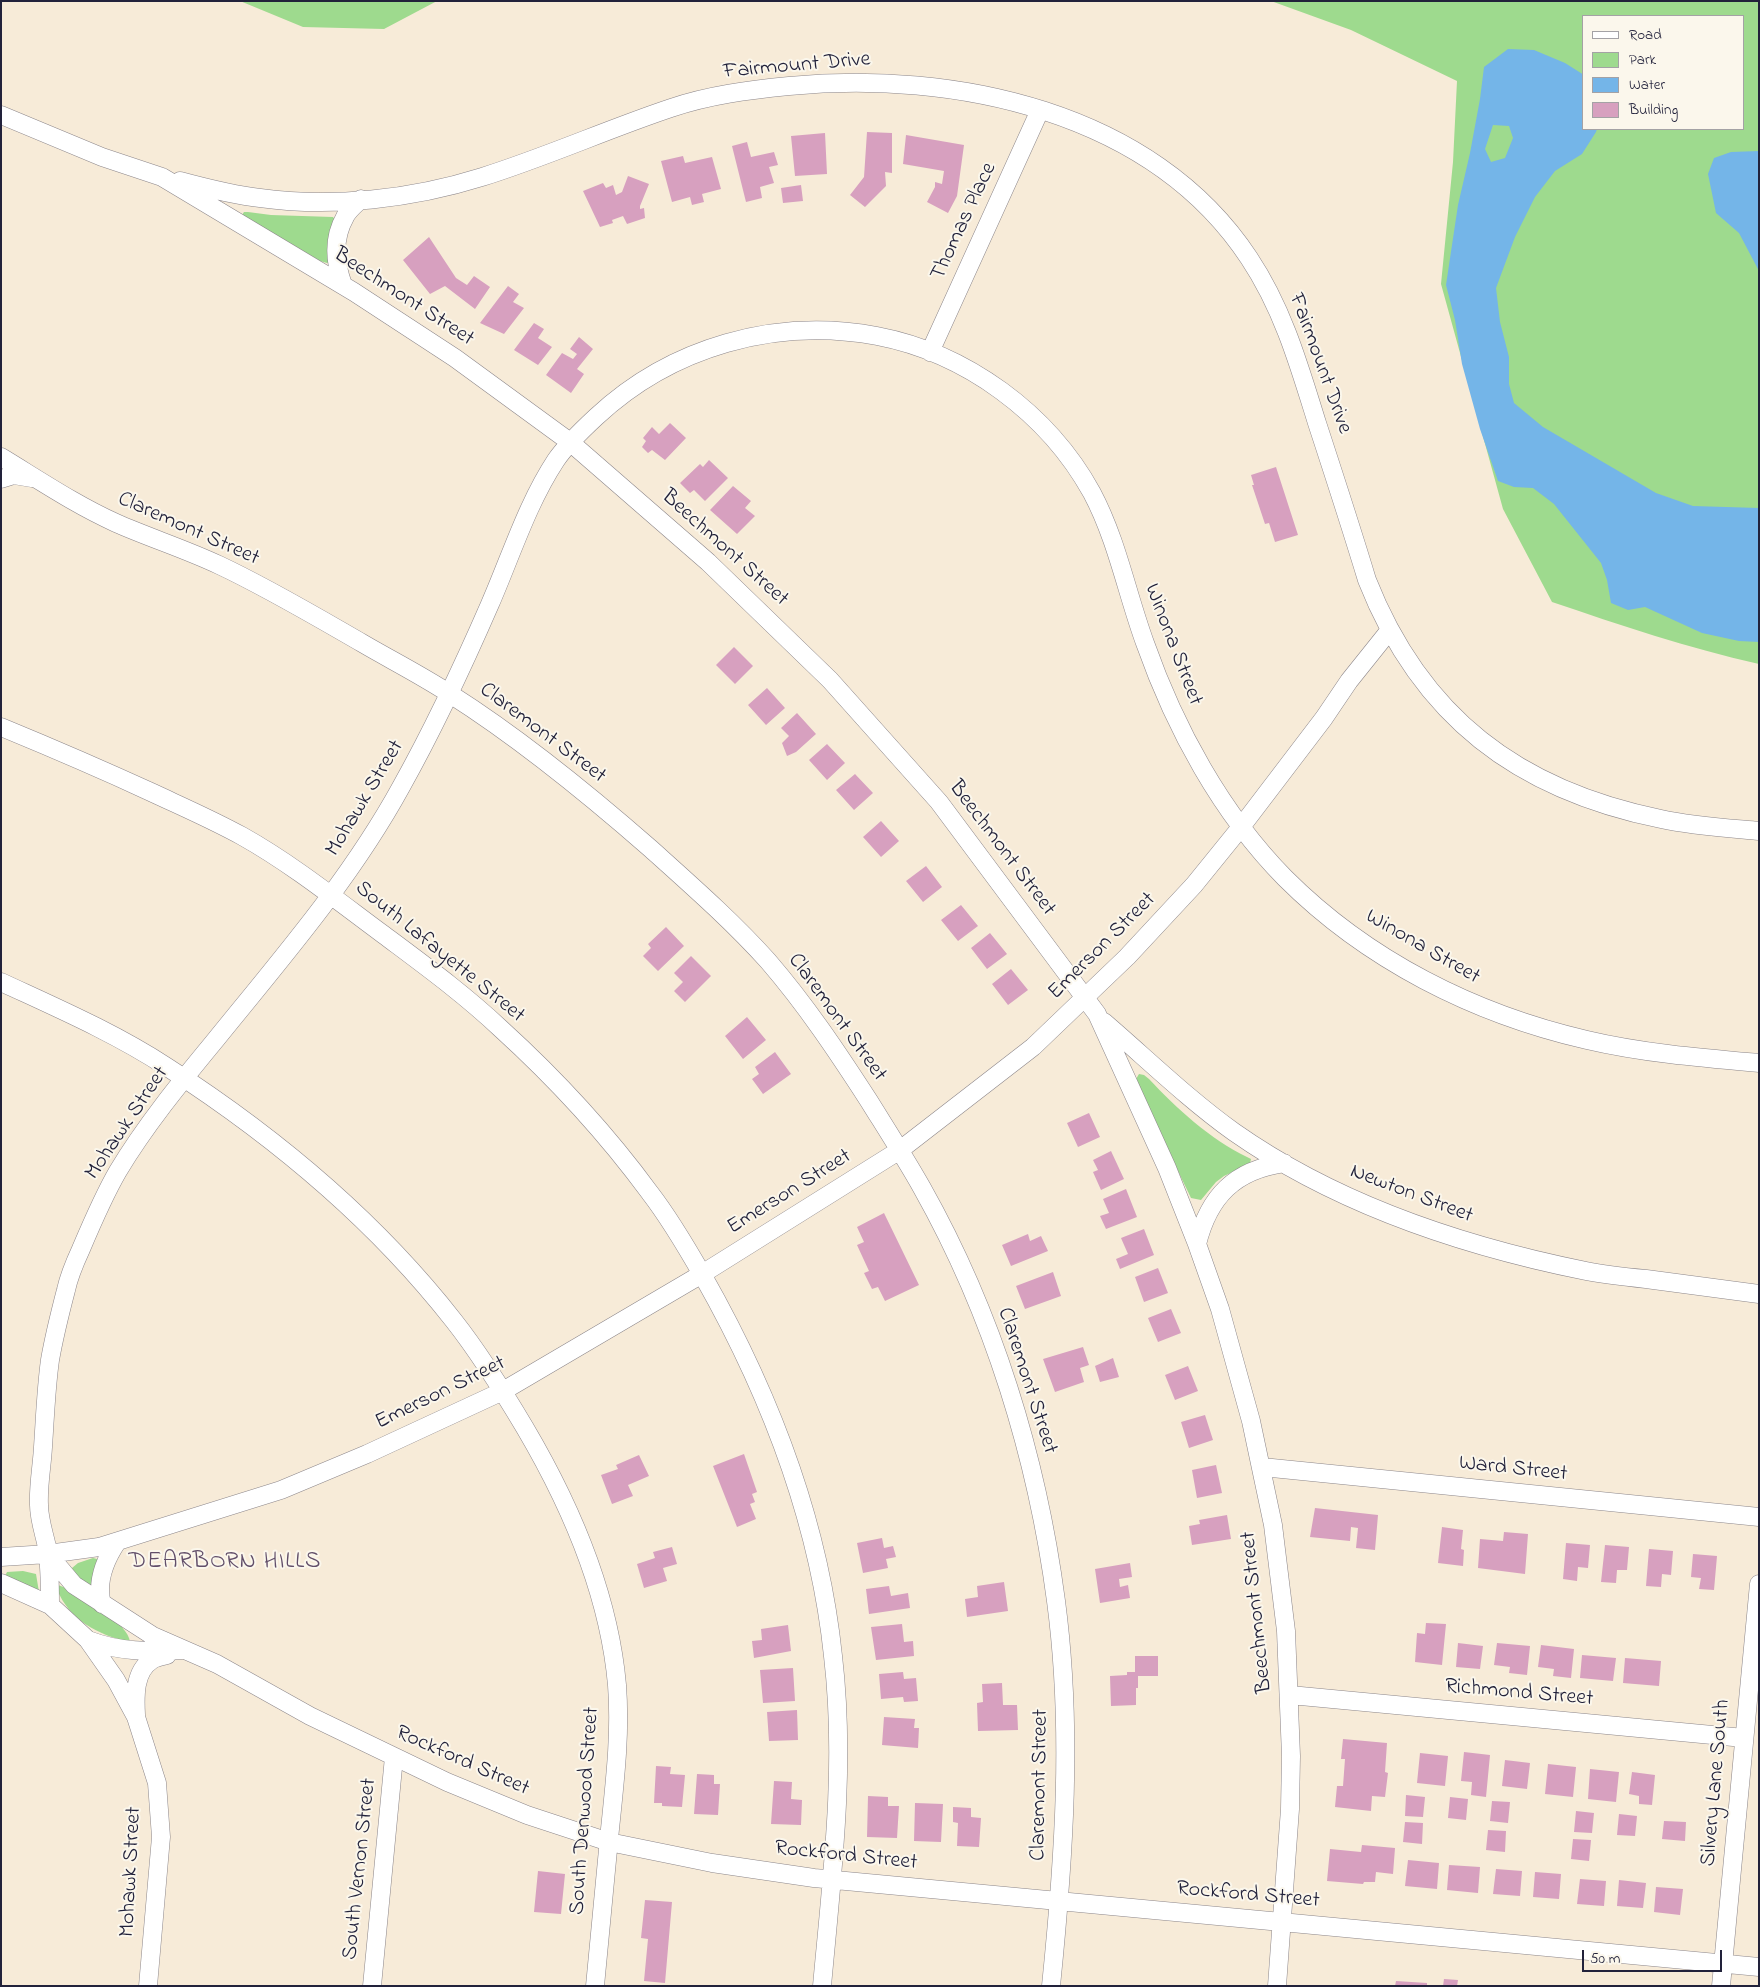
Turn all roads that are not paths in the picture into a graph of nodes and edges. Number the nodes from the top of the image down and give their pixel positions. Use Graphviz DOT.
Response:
graph roads {
  1 [pos="1040,110"];
  2 [pos="1,115"];
  3 [pos="162,177"];
  4 [pos="361,199"];
  5 [pos="342,285"];
  6 [pos="930,352"];
  7 [pos="570,442"];
  8 [pos="1,457"];
  9 [pos="1,479"];
  10 [pos="37,479"];
  11 [pos="1390,631"];
  12 [pos="449,693"];
  13 [pos="1,727"];
  14 [pos="1242,827"];
  15 [pos="1759,831"];
  16 [pos="332,896"];
  17 [pos="1,982"];
  18 [pos="1086,998"];
  19 [pos="1100,1018"];
  20 [pos="1759,1063"];
  21 [pos="184,1079"];
  22 [pos="900,1150"];
  23 [pos="1284,1163"];
  24 [pos="1197,1244"];
  25 [pos="702,1274"];
  26 [pos="1759,1294"];
  27 [pos="503,1391"];
  28 [pos="1262,1468"];
  29 [pos="1759,1517"];
  30 [pos="117,1542"];
  31 [pos="48,1554"];
  32 [pos="1,1557"];
  33 [pos="1,1584"];
  34 [pos="1759,1584"];
  35 [pos="102,1604"];
  36 [pos="50,1605"];
  37 [pos="88,1640"];
  38 [pos="182,1650"];
  39 [pos="1290,1695"];
  40 [pos="136,1717"];
  41 [pos="1744,1738"];
  42 [pos="394,1757"];
  43 [pos="609,1842"];
  44 [pos="832,1879"];
  45 [pos="1060,1901"];
  46 [pos="1283,1921"];
  47 [pos="1722,1965"];
  48 [pos="1759,1967"];
  49 [pos="148,1986"];
  50 [pos="372,1986"];
  51 [pos="595,1986"];
  52 [pos="822,1986"];
  53 [pos="1051,1986"];
  54 [pos="1277,1986"];
  55 [pos="1721,1986"];
  1 -- 4 [label="street, Fairmount Drive"];
  1 -- 6 [label="street, Thomas Place"];
  1 -- 11 [label="street, Fairmount Drive"];
  2 -- 3 [label="street, Beechmont Street"];
  3 -- 4 [label="street, Fairmount Drive"];
  3 -- 5 [label="street, Beechmont Street"];
  4 -- 5 [label="street"];
  5 -- 7 [label="street, Beechmont Street"];
  6 -- 7 [label="street, Winona Street"];
  6 -- 14 [label="street, Winona Street"];
  7 -- 12 [label="street, Mohawk Street"];
  7 -- 18 [label="street, Beechmont Street"];
  8 -- 10 [label="street, Claremont Street"];
  9 -- 10 [label="street"];
  10 -- 12 [label="street, Claremont Street"];
  11 -- 14 [label="street, Emerson Street"];
  11 -- 15 [label="street, Fairmount Drive"];
  12 -- 16 [label="street, Mohawk Street"];
  12 -- 22 [label="street, Claremont Street"];
  13 -- 16 [label="street, South Lafayette Street"];
  14 -- 18 [label="street, Emerson Street"];
  14 -- 20 [label="street, Winona Street"];
  16 -- 21 [label="street, Mohawk Street"];
  16 -- 25 [label="street, South Lafayette Street"];
  17 -- 21 [label="street, South Denwood Street"];
  18 -- 19 [label="street, Beechmont Street"];
  18 -- 22 [label="street, Emerson Street"];
  19 -- 23 [label="street, Newton Street"];
  19 -- 24 [label="street, Beechmont Street"];
  21 -- 27 [label="street, South Denwood Street"];
  21 -- 31 [label="street, Mohawk Street"];
  22 -- 25 [label="street, Emerson Street"];
  22 -- 45 [label="street, Claremont Street"];
  23 -- 24 [label="street"];
  23 -- 26 [label="street, Newton Street"];
  24 -- 28 [label="street, Beechmont Street"];
  25 -- 27 [label="street, Emerson Street"];
  25 -- 44 [label="street, South Lafayette Street"];
  27 -- 30 [label="street, Emerson Street"];
  27 -- 43 [label="street, South Denwood Street"];
  28 -- 29 [label="street, Ward Street"];
  28 -- 39 [label="street, Beechmont Street"];
  30 -- 31 [label="street, Emerson Street"];
  30 -- 35 [label="street"];
  31 -- 32 [label="street"];
  31 -- 35 [label="street, Rockford Street"];
  31 -- 36 [label="street, Mohawk Street"];
  33 -- 36 [label="street"];
  34 -- 41 [label="street, Silvery Lane South"];
  35 -- 38 [label="street, Rockford Street"];
  36 -- 37 [label="street, Mohawk Street"];
  37 -- 38 [label="street"];
  37 -- 40 [label="street, Mohawk Street"];
  38 -- 40 [label="street"];
  38 -- 42 [label="street, Rockford Street"];
  39 -- 41 [label="street, Richmond Street"];
  39 -- 46 [label="street, Beechmont Street"];
  40 -- 49 [label="street, Mohawk Street"];
  41 -- 47 [label="street, Silvery Lane South"];
  42 -- 43 [label="street, Rockford Street"];
  42 -- 50 [label="street, South Vernon Street"];
  43 -- 44 [label="street, Rockford Street"];
  43 -- 51 [label="street, South Denwood Street"];
  44 -- 45 [label="street, Rockford Street"];
  44 -- 52 [label="street, South Lafayette Street"];
  45 -- 46 [label="street, Rockford Street"];
  45 -- 53 [label="street, Claremont Street"];
  46 -- 47 [label="street, Rockford Street"];
  46 -- 54 [label="street, Beechmont Street"];
  47 -- 48 [label="street, Rockford Street"];
  47 -- 55 [label="street, Silvery Lane South"];
}
